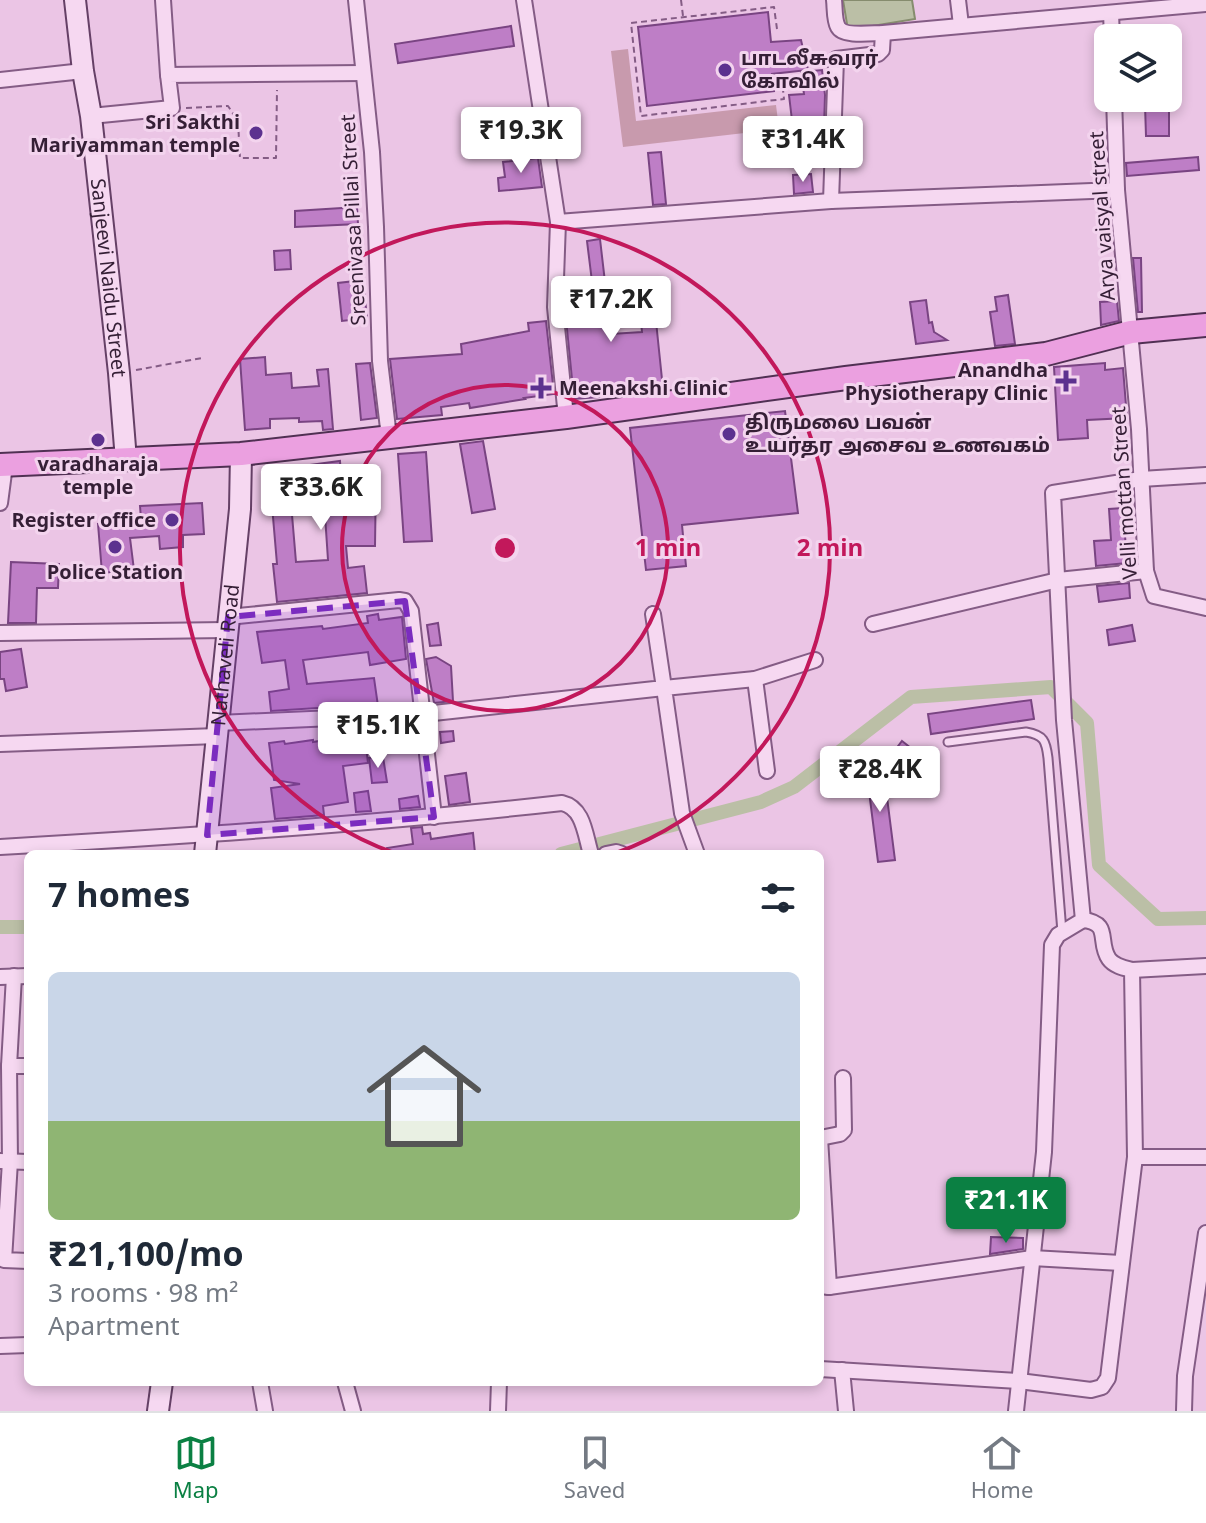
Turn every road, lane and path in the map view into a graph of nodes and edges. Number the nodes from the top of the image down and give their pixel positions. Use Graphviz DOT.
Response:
graph roads {
  1 [pos="75,0"];
  2 [pos="163,0"];
  3 [pos="356,0"];
  4 [pos="524,0"];
  5 [pos="681,0"];
  6 [pos="834,0"];
  7 [pos="958,0"];
  8 [pos="1206,4"];
  9 [pos="1130,6"];
  10 [pos="1111,13"];
  11 [pos="683,17"];
  12 [pos="1111,24"];
  13 [pos="961,25"];
  14 [pos="837,27"];
  15 [pos="777,29"];
  16 [pos="883,33"];
  17 [pos="836,59"];
  18 [pos="83,71"];
  19 [pos="363,73"];
  20 [pos="168,75"];
  21 [pos="277,75"];
  22 [pos="0,80"];
  23 [pos="782,81"];
  24 [pos="172,108"];
  25 [pos="1114,112"];
  26 [pos="91,116"];
  27 [pos="1117,190"];
  28 [pos="831,201"];
  29 [pos="558,222"];
  30 [pos="1206,325"];
  31 [pos="1131,332"];
  32 [pos="202,358"];
  33 [pos="119,373"];
  34 [pos="566,417"];
  35 [pos="389,437"];
  36 [pos="241,454"];
  37 [pos="126,460"];
  38 [pos="2,465"];
  39 [pos="1206,475"];
  40 [pos="1141,479"];
  41 [pos="0,503"];
  42 [pos="1146,571"];
  43 [pos="1058,580"];
  44 [pos="1206,608"];
  45 [pos="653,614"];
  46 [pos="227,624"];
  47 [pos="873,624"];
  48 [pos="0,633"];
  49 [pos="815,660"];
  50 [pos="755,679"];
  51 [pos="664,688"];
  52 [pos="424,714"];
  53 [pos="218,730"];
  54 [pos="948,742"];
  55 [pos="0,744"];
  56 [pos="767,771"];
  57 [pos="434,817"];
  58 [pos="206,845"];
  59 [pos="0,847"];
  60 [pos="588,847"];
  61 [pos="695,850"];
  62 [pos="1083,920"];
  63 [pos="1062,932"];
  64 [pos="1206,966"];
  65 [pos="1132,970"];
  66 [pos="14,976"];
  67 [pos="9,1066"];
  68 [pos="24,1066"];
  69 [pos="843,1078"];
  70 [pos="824,1138"];
  71 [pos="1135,1157"];
  72 [pos="1206,1157"];
  73 [pos="5,1161"];
  74 [pos="1206,1233"];
  75 [pos="824,1256"];
  76 [pos="1032,1258"];
  77 [pos="24,1261"];
  78 [pos="1121,1263"];
  79 [pos="825,1286"];
  80 [pos="24,1345"];
  81 [pos="0,1346"];
  82 [pos="824,1369"];
  83 [pos="842,1370"];
  84 [pos="1019,1381"];
  85 [pos="161,1386"];
  86 [pos="261,1386"];
  87 [pos="346,1386"];
  88 [pos="499,1386"];
  89 [pos="158,1411"];
  90 [pos="265,1411"];
  91 [pos="353,1411"];
  92 [pos="498,1411"];
  93 [pos="846,1411"];
  94 [pos="1016,1411"];
  95 [pos="1184,1411"];
  1 -- 18 [label="main road, Sanjeevi Naidu Street"];
  2 -- 20 [label="street"];
  3 -- 19 [label="street, Sreenivasa Pillai Street"];
  4 -- 29 [label="street"];
  5 -- 11 [label="path"];
  6 -- 14 [label="street"];
  7 -- 13 [label="street"];
  8 -- 9 [label="street"];
  9 -- 10 [label="street"];
  10 -- 12 [label="street"];
  10 -- 13 [label="street"];
  11 -- 15 [label="path"];
  11 -- 23 [label="path"];
  13 -- 16 [label="street"];
  14 -- 16 [label="street"];
  14 -- 17 [label="street"];
  16 -- 17 [label="street"];
  17 -- 28 [label="street"];
  18 -- 22 [label="street"];
  18 -- 26 [label="main road, Sanjeevi Naidu Street"];
  19 -- 21 [label="street"];
  19 -- 35 [label="street, Sreenivasa Pillai Street"];
  20 -- 21 [label="street"];
  20 -- 24 [label="street"];
  21 -- 24 [label="path"];
  24 -- 26 [label="street"];
  25 -- 27 [label="street, Arya vaisyal street"];
  26 -- 33 [label="main road, Sanjeevi Naidu Street"];
  27 -- 28 [label="street"];
  27 -- 31 [label="street, Arya vaisyal street"];
  28 -- 29 [label="street"];
  29 -- 34 [label="street"];
  30 -- 31 [label="main road"];
  31 -- 34 [label="main road"];
  31 -- 40 [label="street, Velli mottan Street"];
  32 -- 33 [label="path"];
  33 -- 37 [label="main road, Sanjeevi Naidu Street"];
  34 -- 35 [label="main road"];
  35 -- 36 [label="main road"];
  36 -- 37 [label="main road"];
  36 -- 46 [label="main road, Nathaveli Road"];
  37 -- 38 [label="main road"];
  38 -- 41 [label="street"];
  39 -- 40 [label="street"];
  40 -- 42 [label="street, Velli mottan Street"];
  40 -- 43 [label="street"];
  42 -- 43 [label="street"];
  42 -- 44 [label="street, Velli mottan Street"];
  43 -- 47 [label="street"];
  43 -- 62 [label="street"];
  45 -- 51 [label="street"];
  46 -- 48 [label="street"];
  46 -- 52 [label="street"];
  46 -- 53 [label="main road, Nathaveli Road"];
  49 -- 50 [label="street"];
  50 -- 51 [label="street"];
  50 -- 56 [label="street"];
  51 -- 52 [label="street"];
  51 -- 61 [label="street"];
  52 -- 53 [label="street"];
  52 -- 57 [label="street"];
  53 -- 55 [label="street"];
  53 -- 58 [label="main road, Nathaveli Road"];
  54 -- 63 [label="lane"];
  57 -- 58 [label="street"];
  57 -- 60 [label="street"];
  58 -- 59 [label="street"];
  62 -- 63 [label="street"];
  62 -- 65 [label="street"];
  63 -- 76 [label="street"];
  64 -- 65 [label="street"];
  65 -- 71 [label="street"];
  66 -- 67 [label="street"];
  67 -- 68 [label="street"];
  67 -- 73 [label="street"];
  69 -- 70 [label="street"];
  71 -- 72 [label="street"];
  71 -- 78 [label="street"];
  73 -- 77 [label="street"];
  74 -- 95 [label="street"];
  75 -- 79 [label="street"];
  76 -- 78 [label="street"];
  76 -- 79 [label="street"];
  76 -- 84 [label="street"];
  78 -- 84 [label="street"];
  80 -- 81 [label="street"];
  82 -- 83 [label="street"];
  83 -- 84 [label="street"];
  83 -- 93 [label="street"];
  84 -- 94 [label="street"];
  85 -- 89 [label="main road"];
  86 -- 90 [label="street"];
  87 -- 91 [label="street"];
  88 -- 92 [label="street"];
}
